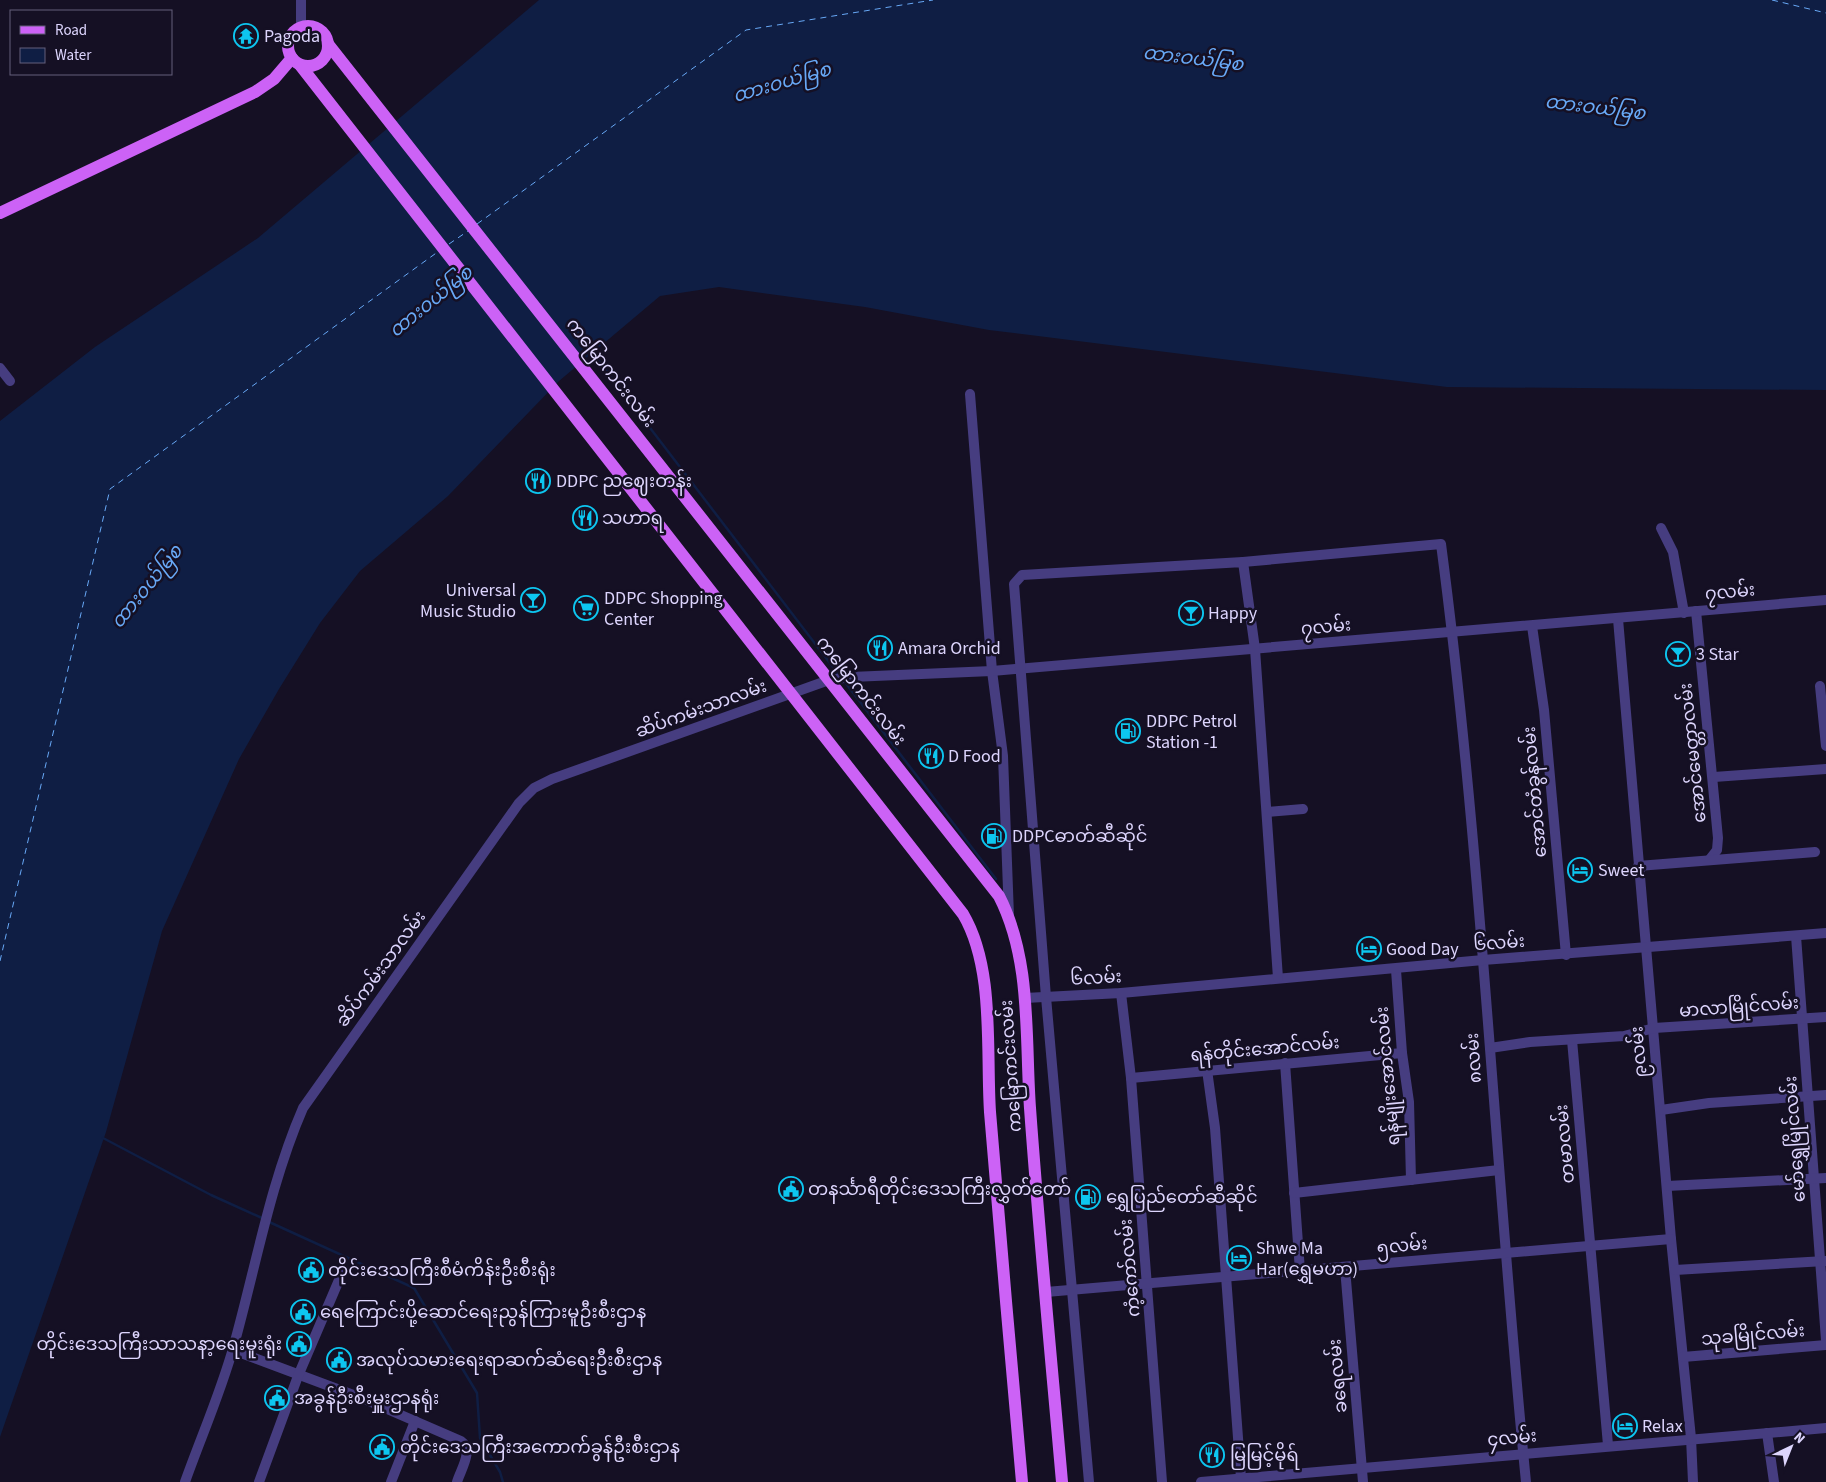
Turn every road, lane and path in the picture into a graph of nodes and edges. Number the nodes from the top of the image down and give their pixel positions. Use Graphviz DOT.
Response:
graph roads {
  1 [pos="301,0"];
  2 [pos="300,28"];
  3 [pos="328,44"];
  4 [pos="296,62"];
  5 [pos="0,213"];
  6 [pos="0,368"];
  7 [pos="10,381"];
  8 [pos="970,394"];
  9 [pos="1661,528"];
  10 [pos="1243,562"];
  11 [pos="1826,600"];
  12 [pos="1696,611"];
  13 [pos="1684,613"];
  14 [pos="1618,619"];
  15 [pos="1532,626"];
  16 [pos="1453,633"];
  17 [pos="1255,649"];
  18 [pos="1020,669"];
  19 [pos="992,671"];
  20 [pos="829,680"];
  21 [pos="1820,686"];
  22 [pos="790,694"];
  23 [pos="1826,746"];
  24 [pos="1826,769"];
  25 [pos="1714,777"];
  26 [pos="1303,810"];
  27 [pos="1267,812"];
  28 [pos="1815,852"];
  29 [pos="1710,859"];
  30 [pos="1638,866"];
  31 [pos="1009,916"];
  32 [pos="1826,933"];
  33 [pos="1796,936"];
  34 [pos="1646,948"];
  35 [pos="1566,955"];
  36 [pos="1484,960"];
  37 [pos="1396,970"];
  38 [pos="1278,978"];
  39 [pos="1120,993"];
  40 [pos="1046,997"];
  41 [pos="1025,998"];
  42 [pos="1826,1017"];
  43 [pos="1803,1019"];
  44 [pos="1654,1028"];
  45 [pos="1572,1040"];
  46 [pos="1490,1048"];
  47 [pos="1402,1053"];
  48 [pos="1285,1064"];
  49 [pos="1207,1070"];
  50 [pos="1131,1078"];
  51 [pos="1826,1095"];
  52 [pos="1808,1096"];
  53 [pos="1661,1110"];
  54 [pos="1499,1170"];
  55 [pos="1814,1178"];
  56 [pos="1826,1178"];
  57 [pos="1411,1180"];
  58 [pos="1667,1186"];
  59 [pos="1294,1193"];
  60 [pos="1671,1240"];
  61 [pos="1590,1246"];
  62 [pos="1505,1252"];
  63 [pos="1823,1261"];
  64 [pos="1345,1268"];
  65 [pos="1674,1270"];
  66 [pos="1300,1271"];
  67 [pos="342,1273"];
  68 [pos="1225,1276"];
  69 [pos="1147,1284"];
  70 [pos="1072,1290"];
  71 [pos="1046,1292"];
  72 [pos="1826,1340"];
  73 [pos="1826,1345"];
  74 [pos="232,1350"];
  75 [pos="1683,1357"];
  76 [pos="298,1376"];
  77 [pos="415,1421"];
  78 [pos="1826,1428"];
  79 [pos="1767,1433"];
  80 [pos="1691,1438"];
  81 [pos="1608,1445"];
  82 [pos="1523,1454"];
  83 [pos="1361,1469"];
  84 [pos="1241,1478"];
  85 [pos="185,1482"];
  86 [pos="259,1482"];
  87 [pos="392,1482"];
  88 [pos="457,1482"];
  89 [pos="1022,1482"];
  90 [pos="1062,1482"];
  91 [pos="1090,1482"];
  92 [pos="1162,1482"];
  93 [pos="1201,1482"];
  94 [pos="1363,1482"];
  95 [pos="1526,1482"];
  96 [pos="1693,1482"];
  97 [pos="1774,1482"];
  1 -- 2 [label="street"];
  2 -- 3 [label="main road"];
  2 -- 4 [label="main road"];
  3 -- 4 [label="main road"];
  3 -- 20 [label="main road, ကမြောကင်းလမ်း"];
  4 -- 5 [label="main road"];
  4 -- 22 [label="main road, ကမြောကင်းလမ်း"];
  6 -- 7 [label="street"];
  8 -- 19 [label="street"];
  9 -- 13 [label="street"];
  10 -- 16 [label="street, ၈လမ်း"];
  10 -- 17 [label="street"];
  10 -- 18 [label="street"];
  11 -- 12 [label="street, ၇လမ်း"];
  12 -- 13 [label="street, ၇လမ်း"];
  12 -- 25 [label="street, အောင်မေတ္တာလမ်း"];
  13 -- 14 [label="street, ၇လမ်း"];
  14 -- 15 [label="street, ၇လမ်း"];
  14 -- 30 [label="street, ၉လမ်း"];
  15 -- 16 [label="street, ၇လမ်း"];
  15 -- 35 [label="street, အောင်တံခွန်လမ်း"];
  16 -- 17 [label="street, ၇လမ်း"];
  16 -- 36 [label="street, ၈လမ်း"];
  17 -- 18 [label="street, ၇လမ်း"];
  17 -- 27 [label="street"];
  18 -- 19 [label="street, ၇လမ်း"];
  18 -- 40 [label="street"];
  19 -- 20 [label="street, ၇လမ်း"];
  19 -- 31 [label="street"];
  20 -- 22 [label="street, ဆိပ်ကမ်းသာလမ်း"];
  20 -- 31 [label="main road, ကမြောကင်းလမ်း"];
  21 -- 23 [label="street"];
  22 -- 74 [label="street, ဆိပ်ကမ်းသာလမ်း"];
  22 -- 89 [label="main road, ကမြောကင်းလမ်း"];
  24 -- 25 [label="street"];
  25 -- 29 [label="street, အောင်မေတ္တာလမ်း"];
  26 -- 27 [label="street"];
  27 -- 38 [label="street"];
  28 -- 29 [label="street"];
  29 -- 30 [label="street"];
  30 -- 34 [label="street, ၉လမ်း"];
  31 -- 41 [label="main road, ကမြောကင်းလမ်း"];
  32 -- 33 [label="street, ၆လမ်း"];
  33 -- 34 [label="street, ၆လမ်း"];
  33 -- 43 [label="street, မော်ရွှေမြိုင်လမ်း"];
  34 -- 35 [label="street, ၆လမ်း"];
  34 -- 44 [label="street, ၉လမ်း"];
  35 -- 36 [label="street, ၆လမ်း"];
  36 -- 37 [label="street, ၆လမ်း"];
  36 -- 46 [label="street, ၈လမ်း"];
  37 -- 38 [label="street, ၆လမ်း"];
  37 -- 47 [label="street, ရန်မျိုးအောင်လမ်း"];
  38 -- 39 [label="street, ၆လမ်း"];
  39 -- 40 [label="street, ၆လမ်း"];
  39 -- 50 [label="street, ကံ့ကော်လမ်း"];
  40 -- 41 [label="street, ၆လမ်း"];
  40 -- 70 [label="street"];
  41 -- 71 [label="main road, ကမြောကင်းလမ်း"];
  42 -- 43 [label="street, မာလာမြိုင်လမ်း"];
  43 -- 44 [label="street, မာလာမြိုင်လမ်း"];
  43 -- 52 [label="street, မော်ရွှေမြိုင်လမ်း"];
  44 -- 45 [label="street, မာလာမြိုင်လမ်း"];
  44 -- 53 [label="street, ၉လမ်း"];
  45 -- 46 [label="street, မာလာမြိုင်လမ်း"];
  45 -- 61 [label="street, တမာလမ်း"];
  46 -- 54 [label="street, ၈လမ်း"];
  47 -- 48 [label="street, ရန်တိုင်းအောင်လမ်း"];
  47 -- 57 [label="street, ရန်မျိုးအောင်လမ်း"];
  48 -- 49 [label="street, ရန်တိုင်းအောင်လမ်း"];
  48 -- 59 [label="street"];
  49 -- 50 [label="street, ရန်တိုင်းအောင်လမ်း"];
  49 -- 68 [label="street"];
  50 -- 69 [label="street, ကံ့ကော်လမ်း"];
  51 -- 52 [label="street"];
  52 -- 53 [label="street"];
  52 -- 55 [label="street, မော်ရွှေမြိုင်လမ်း"];
  53 -- 58 [label="street, ၉လမ်း"];
  54 -- 57 [label="street"];
  54 -- 62 [label="street, ၈လမ်း"];
  55 -- 56 [label="street"];
  55 -- 58 [label="street"];
  55 -- 63 [label="street, မော်ရွှေမြိုင်လမ်း"];
  57 -- 59 [label="street"];
  58 -- 60 [label="street, ၉လမ်း"];
  59 -- 66 [label="street"];
  60 -- 61 [label="street, ၅လမ်း"];
  60 -- 65 [label="street, ၉လမ်း"];
  61 -- 62 [label="street, ၅လမ်း"];
  61 -- 81 [label="street, တမာလမ်း"];
  62 -- 64 [label="street, ၅လမ်း"];
  62 -- 82 [label="street, ၈လမ်း"];
  63 -- 65 [label="street"];
  63 -- 72 [label="street, မော်ရွှေမြိုင်လမ်း"];
  64 -- 66 [label="street, ၅လမ်း"];
  64 -- 83 [label="street, ခရေလမ်း"];
  65 -- 75 [label="street, ၉လမ်း"];
  66 -- 68 [label="street, ၅လမ်း"];
  67 -- 76 [label="street"];
  68 -- 69 [label="street, ၅လမ်း"];
  68 -- 84 [label="street"];
  69 -- 70 [label="street, ၅လမ်း"];
  69 -- 92 [label="street, ကံ့ကော်လမ်း"];
  70 -- 71 [label="street, ၅လမ်း"];
  70 -- 91 [label="street"];
  71 -- 90 [label="main road, ကမြောကင်းလမ်း"];
  73 -- 75 [label="street, သုခမြိုင်လမ်း"];
  74 -- 76 [label="street"];
  74 -- 85 [label="street, ဆိပ်ကမ်းသာလမ်း"];
  75 -- 80 [label="street, ၉လမ်း"];
  76 -- 77 [label="street"];
  76 -- 86 [label="street"];
  77 -- 87 [label="street"];
  77 -- 88 [label="street"];
  78 -- 79 [label="street, ၄လမ်း"];
  79 -- 80 [label="street, ၄လမ်း"];
  79 -- 97 [label="street"];
  80 -- 81 [label="street, ၄လမ်း"];
  80 -- 96 [label="street, ၉လမ်း"];
  81 -- 82 [label="street, ၄လမ်း"];
  82 -- 83 [label="street, ၄လမ်း"];
  82 -- 95 [label="street, ၈လမ်း"];
  83 -- 84 [label="street, ၄လမ်း"];
  83 -- 94 [label="street, ခရေလမ်း"];
  84 -- 93 [label="street, ၄လမ်း"];
}
